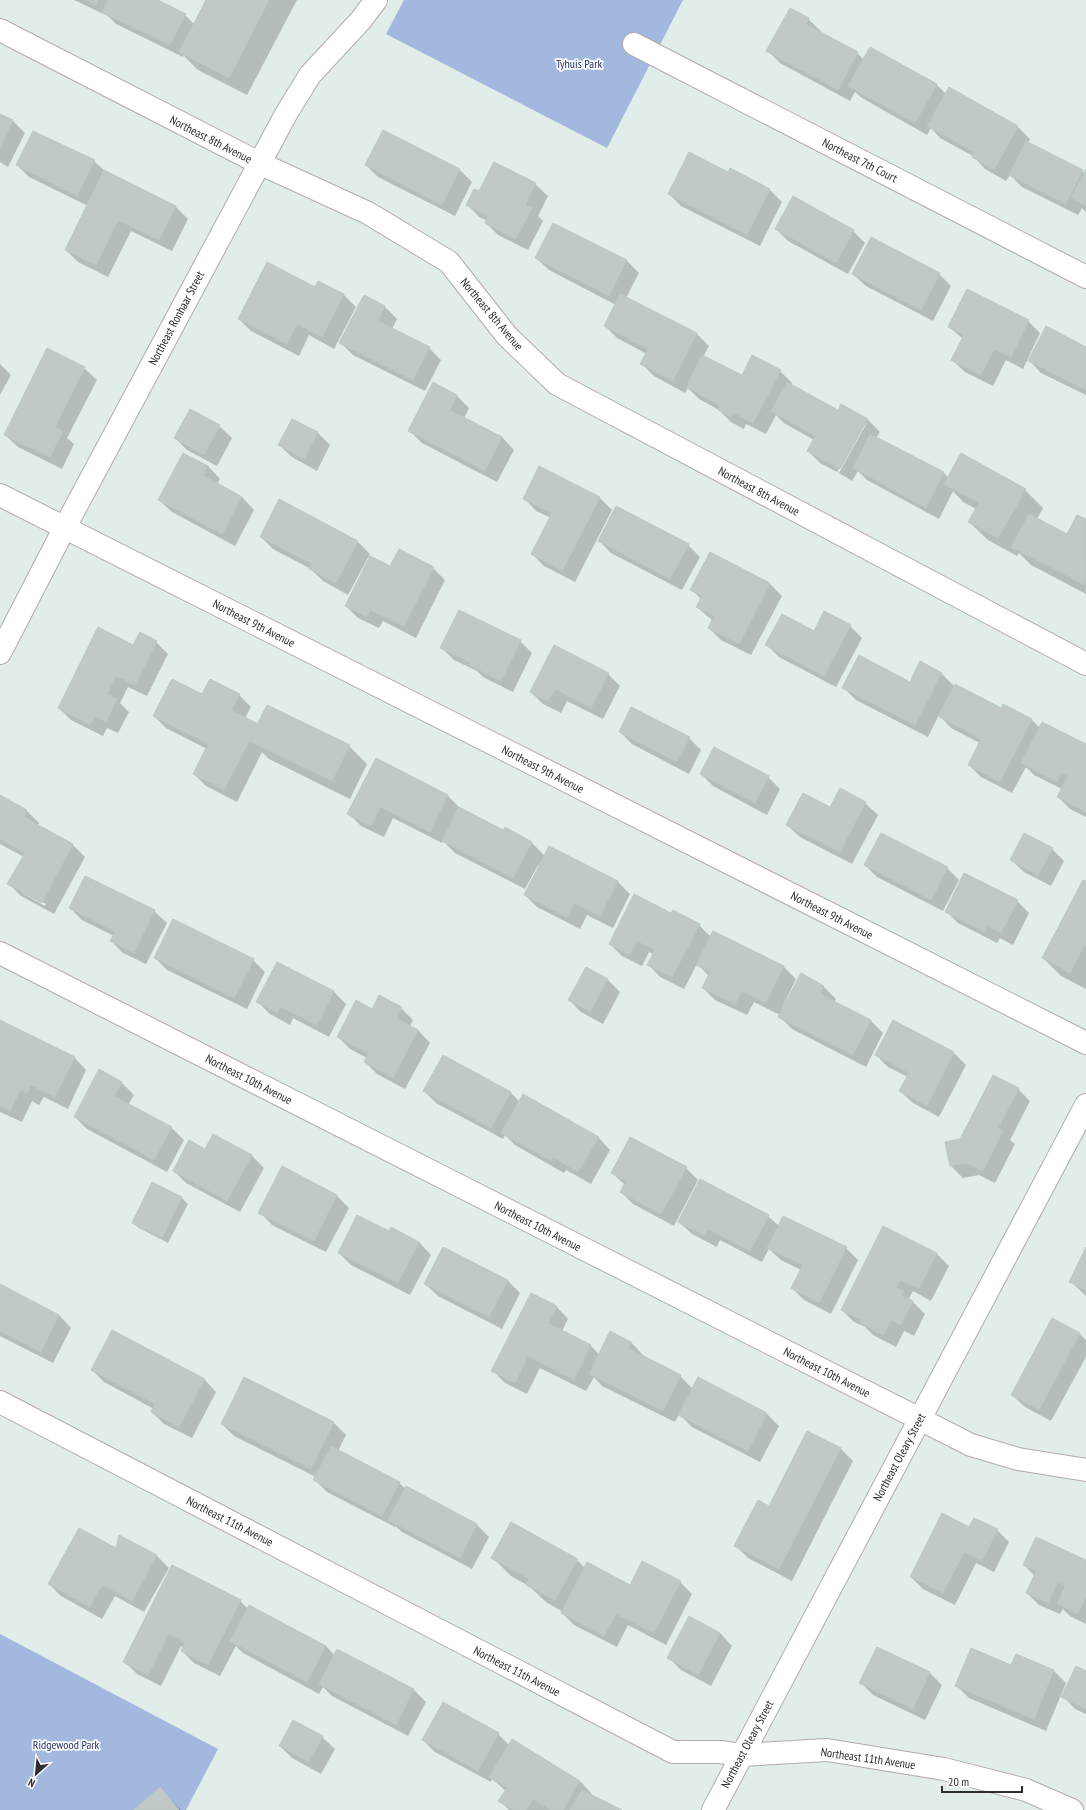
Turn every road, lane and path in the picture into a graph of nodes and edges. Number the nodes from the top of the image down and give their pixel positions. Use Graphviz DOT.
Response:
graph roads {
  1 [pos="376,0"];
  2 [pos="0,30"];
  3 [pos="634,44"];
  4 [pos="260,163"];
  5 [pos="1086,277"];
  6 [pos="0,495"];
  7 [pos="64,527"];
  8 [pos="0,652"];
  9 [pos="1086,664"];
  10 [pos="0,953"];
  11 [pos="1086,1043"];
  12 [pos="1086,1105"];
  13 [pos="0,1402"];
  14 [pos="919,1420"];
  15 [pos="1086,1470"];
  16 [pos="741,1755"];
  17 [pos="713,1810"];
  18 [pos="1072,1810"];
  1 -- 4 [label="street, Northeast Ronhaar Street"];
  2 -- 4 [label="street, Northeast 8th Avenue"];
  3 -- 5 [label="street, Northeast 7th Court"];
  4 -- 7 [label="street, Northeast Ronhaar Street"];
  4 -- 9 [label="street, Northeast 8th Avenue"];
  6 -- 7 [label="street, Northeast 9th Avenue"];
  7 -- 8 [label="street, Northeast Ronhaar Street"];
  7 -- 11 [label="street, Northeast 9th Avenue"];
  10 -- 14 [label="street, Northeast 10th Avenue"];
  12 -- 14 [label="street, Northeast Oleary Street"];
  13 -- 16 [label="street, Northeast 11th Avenue"];
  14 -- 15 [label="street, Northeast 10th Avenue"];
  14 -- 16 [label="street, Northeast Oleary Street"];
  16 -- 17 [label="street, Northeast Oleary Street"];
  16 -- 18 [label="street, Northeast 11th Avenue"];
}
